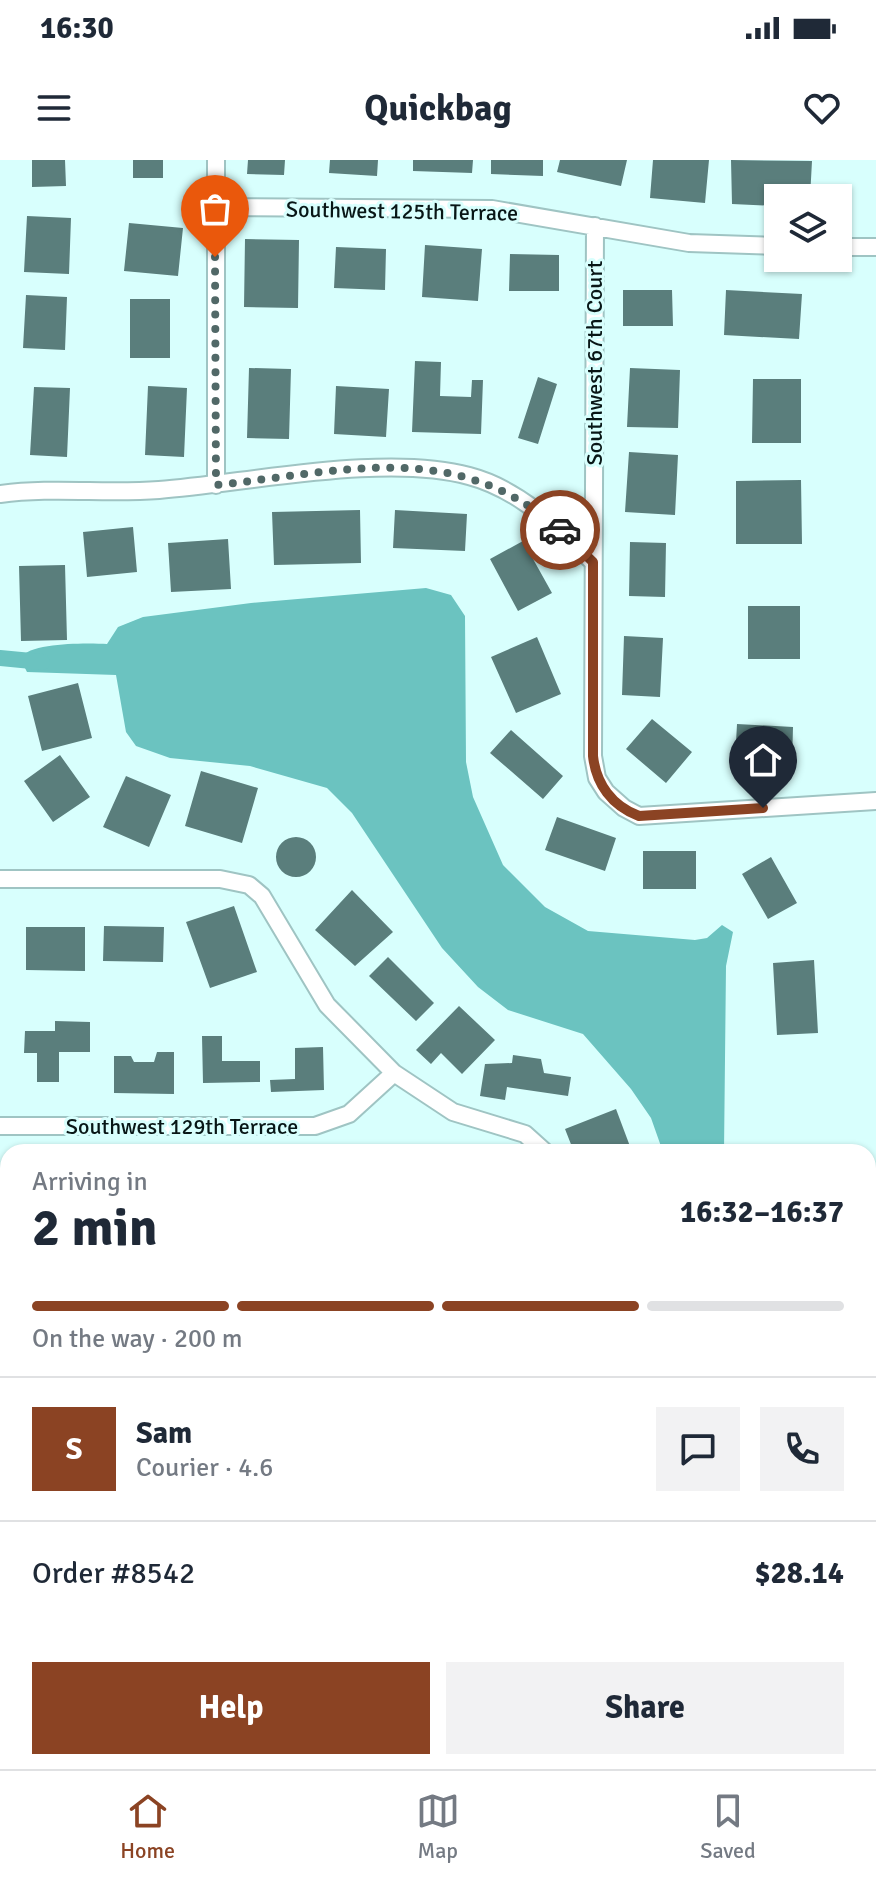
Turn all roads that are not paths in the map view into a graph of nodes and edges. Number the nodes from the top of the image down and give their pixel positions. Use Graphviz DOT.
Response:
graph roads {
  1 [pos="216,160"];
  2 [pos="216,207"];
  3 [pos="595,226"];
  4 [pos="764,246"];
  5 [pos="852,247"];
  6 [pos="876,247"];
  7 [pos="216,485"];
  8 [pos="0,494"];
  9 [pos="593,562"];
  10 [pos="876,801"];
  11 [pos="0,879"];
  12 [pos="394,1073"];
  13 [pos="0,1126"];
  14 [pos="536,1144"];
  1 -- 2 [label="street"];
  2 -- 3 [label="street, Southwest 125th Terrace"];
  2 -- 7 [label="street"];
  3 -- 4 [label="street, Southwest 125th Terrace"];
  3 -- 9 [label="street, Southwest 67th Court"];
  5 -- 6 [label="street"];
  7 -- 8 [label="street"];
  7 -- 9 [label="street"];
  9 -- 10 [label="street, Southwest 67th Court"];
  11 -- 12 [label="street"];
  12 -- 13 [label="street, Southwest 129th Terrace"];
  12 -- 14 [label="street"];
}
